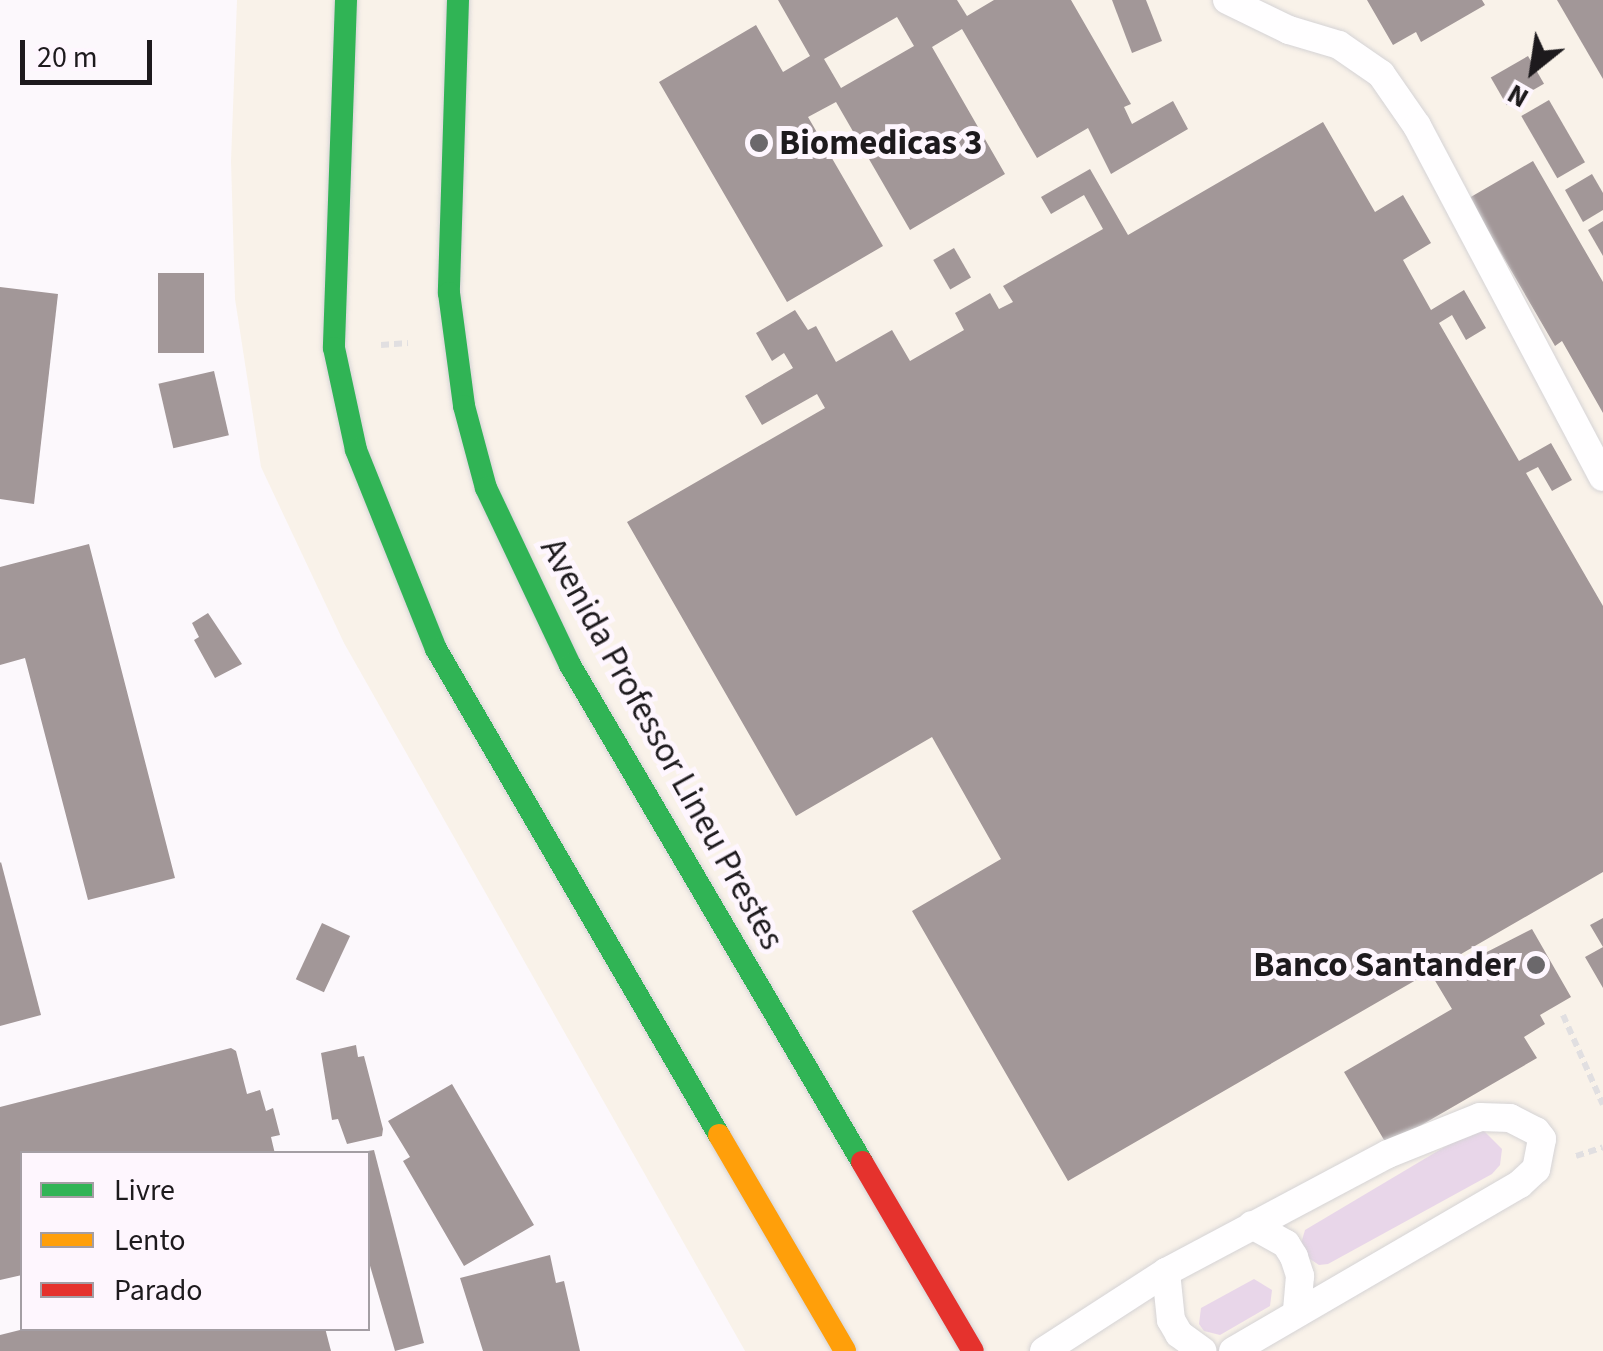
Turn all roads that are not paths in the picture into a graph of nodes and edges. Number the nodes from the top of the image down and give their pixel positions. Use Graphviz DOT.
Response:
graph roads {
  1 [pos="346,0"];
  2 [pos="458,0"];
  3 [pos="1228,0"];
  4 [pos="1603,476"];
  5 [pos="1252,1224"];
  6 [pos="1166,1272"];
  7 [pos="1297,1313"];
  8 [pos="845,1351"];
  9 [pos="974,1351"];
  10 [pos="1044,1351"];
  11 [pos="1202,1351"];
  12 [pos="1232,1351"];
  1 -- 8 [label="street"];
  2 -- 9 [label="street, Avenida Professor Lineu Prestes"];
  3 -- 4 [label="lane"];
  5 -- 6 [label="lane"];
  5 -- 7 [label="lane"];
  5 -- 7 [label="lane"];
  6 -- 10 [label="lane"];
  6 -- 11 [label="lane"];
  7 -- 12 [label="lane"];
}
